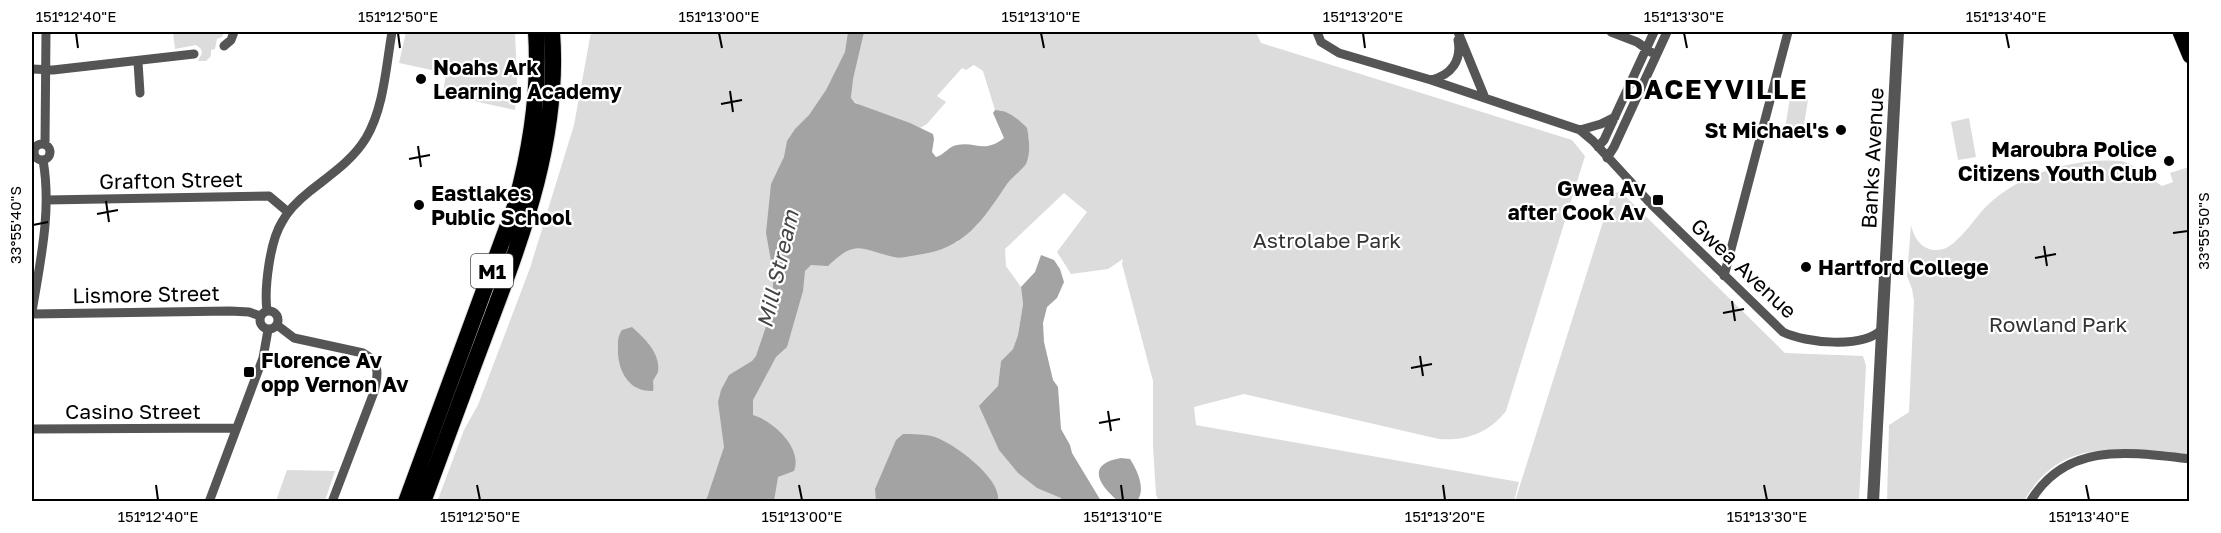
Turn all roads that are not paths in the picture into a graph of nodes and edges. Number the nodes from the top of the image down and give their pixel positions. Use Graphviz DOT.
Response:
graph roads {
  1 [pos="46,32"];
  2 [pos="234,32"];
  3 [pos="392,32"];
  4 [pos="536,32"];
  5 [pos="552,32"];
  6 [pos="1317,32"];
  7 [pos="1457,32"];
  8 [pos="1611,32"];
  9 [pos="1654,32"];
  10 [pos="1667,32"];
  11 [pos="1788,32"];
  12 [pos="1900,32"];
  13 [pos="2180,32"];
  14 [pos="224,46"];
  15 [pos="1646,49"];
  16 [pos="194,54"];
  17 [pos="1656,55"];
  18 [pos="2190,56"];
  19 [pos="138,62"];
  20 [pos="32,69"];
  21 [pos="46,70"];
  22 [pos="1431,80"];
  23 [pos="141,93"];
  24 [pos="1485,98"];
  25 [pos="1615,117"];
  26 [pos="1580,130"];
  27 [pos="45,144"];
  28 [pos="1598,147"];
  29 [pos="33,150"];
  30 [pos="1607,158"];
  31 [pos="44,160"];
  32 [pos="47,200"];
  33 [pos="288,212"];
  34 [pos="32,250"];
  35 [pos="42,251"];
  36 [pos="1724,276"];
  37 [pos="32,313"];
  38 [pos="263,314"];
  39 [pos="272,328"];
  40 [pos="1882,328"];
  41 [pos="236,428"];
  42 [pos="32,429"];
  43 [pos="2190,459"];
  44 [pos="209,501"];
  45 [pos="332,501"];
  46 [pos="406,501"];
  47 [pos="423,501"];
  48 [pos="1873,501"];
  49 [pos="1879,501"];
  50 [pos="2030,501"];
  1 -- 21 [label="street"];
  2 -- 14 [label="street"];
  3 -- 33 [label="street"];
  4 -- 46 [label="highway, M1"];
  5 -- 47 [label="highway, M1"];
  6 -- 22 [label="street"];
  7 -- 22 [label="street"];
  7 -- 24 [label="street"];
  8 -- 15 [label="street"];
  9 -- 15 [label="street"];
  10 -- 17 [label="street"];
  11 -- 36 [label="street"];
  12 -- 40 [label="street, Banks Avenue"];
  12 -- 49 [label="street, Banks Avenue"];
  13 -- 18 [label="main road"];
  15 -- 17 [label="street"];
  15 -- 25 [label="street"];
  16 -- 19 [label="street"];
  17 -- 30 [label="street"];
  19 -- 21 [label="street"];
  19 -- 23 [label="street"];
  20 -- 21 [label="street"];
  21 -- 27 [label="street"];
  22 -- 24 [label="street"];
  24 -- 26 [label="street"];
  25 -- 26 [label="street"];
  25 -- 28 [label="street"];
  26 -- 28 [label="street, Gwea Avenue"];
  27 -- 29 [label="street"];
  27 -- 31 [label="street"];
  28 -- 30 [label="street, Gwea Avenue"];
  29 -- 31 [label="street"];
  30 -- 36 [label="street, Gwea Avenue"];
  31 -- 32 [label="street"];
  32 -- 33 [label="street, Grafton Street"];
  32 -- 35 [label="street"];
  33 -- 38 [label="street"];
  34 -- 35 [label="street"];
  35 -- 37 [label="street"];
  36 -- 40 [label="street, Gwea Avenue"];
  37 -- 38 [label="street, Lismore Street"];
  38 -- 39 [label="street"];
  38 -- 39 [label="street"];
  39 -- 41 [label="street"];
  39 -- 45 [label="street"];
  40 -- 48 [label="street, Banks Avenue"];
  41 -- 42 [label="street, Casino Street"];
  41 -- 44 [label="street"];
  43 -- 50 [label="street"];
}
